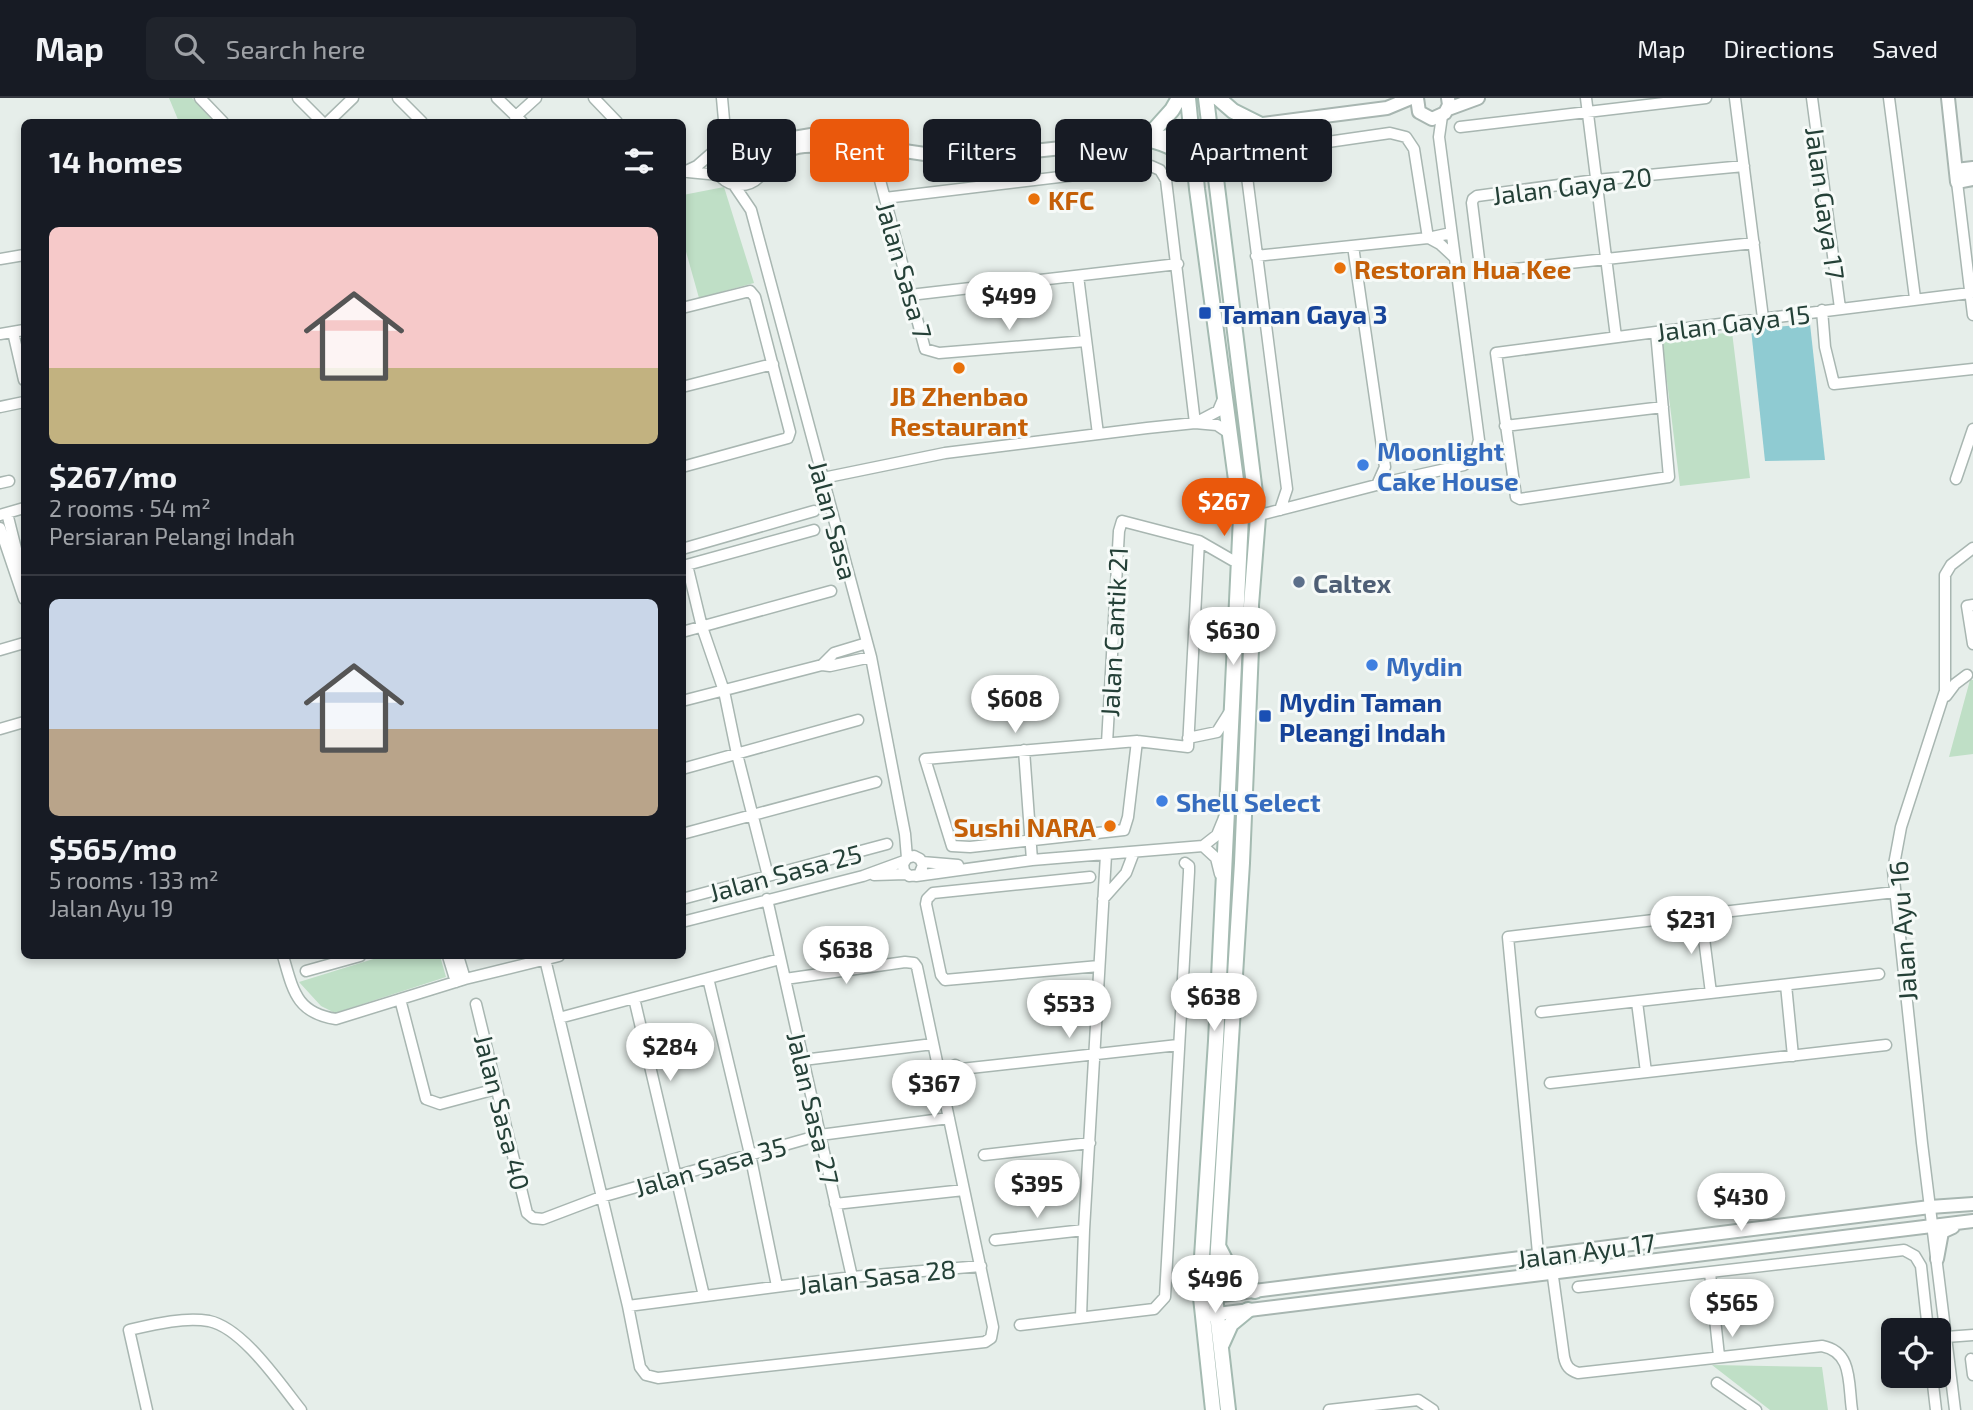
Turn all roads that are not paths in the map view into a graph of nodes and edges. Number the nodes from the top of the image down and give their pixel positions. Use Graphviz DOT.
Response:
graph roads {
  1 [pos="200,98"];
  2 [pos="298,98"];
  3 [pos="353,98"];
  4 [pos="398,98"];
  5 [pos="497,98"];
  6 [pos="536,98"];
  7 [pos="594,98"];
  8 [pos="722,98"];
  9 [pos="1179,98"];
  10 [pos="1188,98"];
  11 [pos="1206,98"];
  12 [pos="1218,98"];
  13 [pos="1411,98"];
  14 [pos="1417,98"];
  15 [pos="1478,98"];
  16 [pos="1586,98"];
  17 [pos="1706,98"];
  18 [pos="1735,98"];
  19 [pos="1812,98"];
  20 [pos="1889,98"];
  21 [pos="1948,98"];
  22 [pos="1387,107"];
  23 [pos="1446,108"];
  24 [pos="724,109"];
  25 [pos="1587,112"];
  26 [pos="1423,115"];
  27 [pos="220,119"];
  28 [pos="319,119"];
  29 [pos="331,119"];
  30 [pos="419,119"];
  31 [pos="517,119"];
  32 [pos="519,119"];
  33 [pos="614,119"];
  34 [pos="723,119"];
  35 [pos="733,119"];
  36 [pos="1191,119"];
  37 [pos="1209,119"];
  38 [pos="1249,119"];
  39 [pos="1297,119"];
  40 [pos="1460,127"];
  41 [pos="1152,132"];
  42 [pos="1439,137"];
  43 [pos="1152,140"];
  44 [pos="1055,149"];
  45 [pos="909,151"];
  46 [pos="707,159"];
  47 [pos="1744,166"];
  48 [pos="1973,167"];
  49 [pos="686,171"];
  50 [pos="686,172"];
  51 [pos="707,174"];
  52 [pos="1956,176"];
  53 [pos="1973,179"];
  54 [pos="1596,180"];
  55 [pos="729,182"];
  56 [pos="751,182"];
  57 [pos="756,182"];
  58 [pos="881,182"];
  59 [pos="1196,182"];
  60 [pos="1217,182"];
  61 [pos="733,185"];
  62 [pos="1197,189"];
  63 [pos="885,198"];
  64 [pos="751,210"];
  65 [pos="1451,233"];
  66 [pos="1428,238"];
  67 [pos="1754,243"];
  68 [pos="1353,246"];
  69 [pos="21,256"];
  70 [pos="1255,256"];
  71 [pos="1454,257"];
  72 [pos="0,259"];
  73 [pos="1606,260"];
  74 [pos="1178,264"];
  75 [pos="1078,276"];
  76 [pos="1970,293"];
  77 [pos="910,295"];
  78 [pos="1914,298"];
  79 [pos="686,308"];
  80 [pos="1840,308"];
  81 [pos="1822,310"];
  82 [pos="1973,315"];
  83 [pos="1763,318"];
  84 [pos="21,331"];
  85 [pos="13,332"];
  86 [pos="1656,332"];
  87 [pos="0,334"];
  88 [pos="1616,337"];
  89 [pos="1086,341"];
  90 [pos="773,364"];
  91 [pos="21,367"];
  92 [pos="1973,369"];
  93 [pos="686,386"];
  94 [pos="1224,397"];
  95 [pos="21,403"];
  96 [pos="0,407"];
  97 [pos="1663,407"];
  98 [pos="1195,423"];
  99 [pos="1505,426"];
  100 [pos="1973,429"];
  101 [pos="1228,433"];
  102 [pos="1098,434"];
  103 [pos="686,466"];
  104 [pos="1385,467"];
  105 [pos="823,478"];
  106 [pos="1396,480"];
  107 [pos="1956,480"];
  108 [pos="1377,485"];
  109 [pos="1287,489"];
  110 [pos="1300,504"];
  111 [pos="21,510"];
  112 [pos="1280,510"];
  113 [pos="814,511"];
  114 [pos="4,514"];
  115 [pos="1241,517"];
  116 [pos="1258,517"];
  117 [pos="0,528"];
  118 [pos="814,530"];
  119 [pos="1199,541"];
  120 [pos="686,547"];
  121 [pos="1973,548"];
  122 [pos="1239,561"];
  123 [pos="686,566"];
  124 [pos="18,567"];
  125 [pos="0,569"];
  126 [pos="686,570"];
  127 [pos="831,591"];
  128 [pos="1973,605"];
  129 [pos="702,627"];
  130 [pos="686,631"];
  131 [pos="867,643"];
  132 [pos="21,644"];
  133 [pos="1973,644"];
  134 [pos="0,650"];
  135 [pos="1946,652"];
  136 [pos="871,657"];
  137 [pos="822,665"];
  138 [pos="1970,674"];
  139 [pos="1947,679"];
  140 [pos="724,691"];
  141 [pos="686,700"];
  142 [pos="1943,702"];
  143 [pos="1231,710"];
  144 [pos="858,720"];
  145 [pos="21,723"];
  146 [pos="0,729"];
  147 [pos="1137,741"];
  148 [pos="1107,743"];
  149 [pos="1188,743"];
  150 [pos="1024,750"];
  151 [pos="737,754"];
  152 [pos="686,768"];
  153 [pos="876,782"];
  154 [pos="1227,812"];
  155 [pos="754,817"];
  156 [pos="686,833"];
  157 [pos="1030,841"];
  158 [pos="887,844"];
  159 [pos="1203,846"];
  160 [pos="1135,852"];
  161 [pos="1106,855"];
  162 [pos="913,859"];
  163 [pos="1032,860"];
  164 [pos="1185,863"];
  165 [pos="973,867"];
  166 [pos="911,875"];
  167 [pos="768,876"];
  168 [pos="863,876"];
  169 [pos="1090,877"];
  170 [pos="1224,885"];
  171 [pos="1895,892"];
  172 [pos="686,898"];
  173 [pos="767,899"];
  174 [pos="1103,900"];
  175 [pos="1701,915"];
  176 [pos="686,921"];
  177 [pos="284,959"];
  178 [pos="349,959"];
  179 [pos="450,959"];
  180 [pos="458,959"];
  181 [pos="545,959"];
  182 [pos="780,959"];
  183 [pos="1099,966"];
  184 [pos="306,971"];
  185 [pos="1879,974"];
  186 [pos="708,978"];
  187 [pos="785,979"];
  188 [pos="461,981"];
  189 [pos="1786,985"];
  190 [pos="1711,993"];
  191 [pos="634,998"];
  192 [pos="400,999"];
  193 [pos="1636,1002"];
  194 [pos="476,1004"];
  195 [pos="1541,1012"];
  196 [pos="559,1018"];
  197 [pos="933,1044"];
  198 [pos="1178,1045"];
  199 [pos="1886,1045"];
  200 [pos="1096,1053"];
  201 [pos="1793,1056"];
  202 [pos="803,1060"];
  203 [pos="955,1065"];
  204 [pos="1646,1072"];
  205 [pos="1550,1083"];
  206 [pos="496,1089"];
  207 [pos="949,1118"];
  208 [pos="820,1135"];
  209 [pos="1090,1143"];
  210 [pos="750,1154"];
  211 [pos="984,1155"];
  212 [pos="676,1176"];
  213 [pos="964,1190"];
  214 [pos="601,1197"];
  215 [pos="835,1204"];
  216 [pos="1973,1204"];
  217 [pos="1930,1207"];
  218 [pos="533,1217"];
  219 [pos="1970,1222"];
  220 [pos="1933,1226"];
  221 [pos="1084,1230"];
  222 [pos="995,1240"];
  223 [pos="1219,1247"];
  224 [pos="1544,1255"];
  225 [pos="1937,1259"];
  226 [pos="981,1266"];
  227 [pos="1710,1273"];
  228 [pos="1546,1274"];
  229 [pos="852,1277"];
  230 [pos="777,1286"];
  231 [pos="1578,1287"];
  232 [pos="1255,1291"];
  233 [pos="704,1296"];
  234 [pos="1215,1296"];
  235 [pos="1199,1298"];
  236 [pos="628,1306"];
  237 [pos="1248,1310"];
  238 [pos="1208,1315"];
  239 [pos="1081,1317"];
  240 [pos="1927,1318"];
  241 [pos="1945,1318"];
  242 [pos="1020,1325"];
  243 [pos="1973,1335"];
  244 [pos="1951,1337"];
  245 [pos="1220,1349"];
  246 [pos="1719,1356"];
  247 [pos="1971,1359"];
  248 [pos="1951,1374"];
  249 [pos="1973,1375"];
  250 [pos="1717,1382"];
  251 [pos="1933,1388"];
  252 [pos="147,1410"];
  253 [pos="301,1410"];
  254 [pos="1213,1410"];
  255 [pos="1228,1410"];
  256 [pos="1329,1410"];
  257 [pos="1433,1410"];
  258 [pos="1756,1410"];
  259 [pos="1852,1410"];
  260 [pos="1936,1410"];
  261 [pos="1955,1410"];
  1 -- 27 [label="street"];
  2 -- 28 [label="street"];
  3 -- 29 [label="street"];
  4 -- 30 [label="street"];
  5 -- 31 [label="street"];
  6 -- 32 [label="street"];
  7 -- 33 [label="street"];
  8 -- 24 [label="street"];
  9 -- 41 [label="main road"];
  10 -- 36 [label="main road"];
  11 -- 37 [label="main road"];
  12 -- 38 [label="main road"];
  13 -- 22 [label="street"];
  14 -- 26 [label="street"];
  15 -- 23 [label="street"];
  16 -- 25 [label="street"];
  17 -- 25 [label="street"];
  18 -- 47 [label="street"];
  19 -- 80 [label="street, Jalan Gaya 17"];
  20 -- 78 [label="street"];
  21 -- 52 [label="street"];
  22 -- 26 [label="street"];
  22 -- 39 [label="street"];
  23 -- 26 [label="street"];
  23 -- 42 [label="street"];
  24 -- 34 [label="street"];
  24 -- 35 [label="street"];
  25 -- 40 [label="street"];
  25 -- 54 [label="street"];
  26 -- 42 [label="street"];
  42 -- 65 [label="street"];
  43 -- 62 [label="main road"];
  44 -- 45 [label="street"];
  46 -- 49 [label="street"];
  47 -- 54 [label="street, Jalan Gaya 20"];
  47 -- 67 [label="street"];
  48 -- 52 [label="street"];
  50 -- 51 [label="street"];
  52 -- 53 [label="street"];
  52 -- 76 [label="street"];
  54 -- 73 [label="street"];
  54 -- 73 [label="street, Jalan Gaya 20"];
  55 -- 61 [label="street"];
  56 -- 61 [label="street"];
  57 -- 64 [label="street, Jalan Sasa"];
  58 -- 63 [label="street, Jalan Sasa 7"];
  59 -- 62 [label="main road"];
  60 -- 116 [label="main road"];
  61 -- 64 [label="street, Jalan Sasa"];
  62 -- 94 [label="main road"];
  63 -- 74 [label="street"];
  63 -- 77 [label="street, Jalan Sasa 7"];
  64 -- 105 [label="street, Jalan Sasa"];
  65 -- 66 [label="street"];
  65 -- 71 [label="street"];
  66 -- 68 [label="street"];
  66 -- 70 [label="street"];
  66 -- 71 [label="street"];
  67 -- 73 [label="street"];
  67 -- 83 [label="street"];
  68 -- 70 [label="street"];
  68 -- 104 [label="street"];
  69 -- 72 [label="street"];
  70 -- 109 [label="street"];
  71 -- 106 [label="street"];
  73 -- 88 [label="street"];
  74 -- 75 [label="street"];
  74 -- 98 [label="street"];
  75 -- 77 [label="street"];
  75 -- 89 [label="street"];
  76 -- 78 [label="street, Jalan Gaya 15"];
  76 -- 82 [label="street"];
  77 -- 89 [label="street, Jalan Sasa 7"];
  78 -- 80 [label="street, Jalan Gaya 15"];
  79 -- 90 [label="street"];
  80 -- 81 [label="street, Jalan Gaya 15"];
  81 -- 83 [label="street, Jalan Gaya 15"];
  81 -- 92 [label="street"];
  83 -- 86 [label="street, Jalan Gaya 15"];
  84 -- 85 [label="street"];
  85 -- 87 [label="street"];
  85 -- 91 [label="street"];
  86 -- 88 [label="street, Jalan Gaya 15"];
  86 -- 97 [label="street"];
  88 -- 99 [label="street, Jalan Gaya 15"];
  89 -- 102 [label="street"];
  90 -- 93 [label="street"];
  90 -- 103 [label="street"];
  94 -- 98 [label="street"];
  94 -- 101 [label="main road"];
  95 -- 96 [label="street"];
  97 -- 99 [label="street"];
  97 -- 99 [label="street"];
  98 -- 101 [label="street"];
  98 -- 102 [label="street"];
  100 -- 107 [label="street"];
  101 -- 115 [label="main road"];
  102 -- 105 [label="street"];
  104 -- 106 [label="street"];
  104 -- 108 [label="street"];
  105 -- 131 [label="street, Jalan Sasa"];
  106 -- 108 [label="street"];
  108 -- 110 [label="street"];
  109 -- 110 [label="street"];
  109 -- 112 [label="street"];
  110 -- 112 [label="street"];
  111 -- 114 [label="street"];
  112 -- 116 [label="street"];
  113 -- 120 [label="street"];
  114 -- 124 [label="street"];
  115 -- 116 [label="street"];
  115 -- 122 [label="main road"];
  116 -- 223 [label="main road"];
  117 -- 124 [label="street"];
  118 -- 123 [label="street"];
  119 -- 122 [label="street"];
  119 -- 148 [label="street, Jalan Cantik 21"];
  119 -- 149 [label="street"];
  121 -- 135 [label="street, Jalan Ayu 16"];
  122 -- 143 [label="main road"];
  124 -- 125 [label="street"];
  126 -- 129 [label="street"];
  127 -- 129 [label="street"];
  128 -- 133 [label="street"];
  129 -- 130 [label="street"];
  129 -- 140 [label="street"];
  131 -- 136 [label="street, Jalan Sasa"];
  131 -- 137 [label="street"];
  132 -- 134 [label="street"];
  135 -- 138 [label="street"];
  135 -- 139 [label="street, Jalan Ayu 16"];
  136 -- 137 [label="street"];
  136 -- 162 [label="street, Jalan Sasa"];
  137 -- 140 [label="street"];
  138 -- 139 [label="street"];
  138 -- 142 [label="street"];
  139 -- 142 [label="street, Jalan Ayu 16"];
  140 -- 141 [label="street"];
  140 -- 151 [label="street"];
  142 -- 171 [label="street, Jalan Ayu 16"];
  143 -- 149 [label="street"];
  143 -- 154 [label="main road"];
  144 -- 151 [label="street"];
  145 -- 146 [label="street"];
  147 -- 148 [label="street"];
  147 -- 149 [label="street"];
  147 -- 157 [label="street"];
  148 -- 150 [label="street"];
  150 -- 157 [label="street"];
  150 -- 157 [label="street"];
  151 -- 152 [label="street"];
  151 -- 155 [label="street"];
  153 -- 155 [label="street"];
  154 -- 159 [label="street"];
  154 -- 170 [label="main road"];
  155 -- 156 [label="street"];
  155 -- 167 [label="street"];
  157 -- 163 [label="street"];
  158 -- 167 [label="street, Jalan Sasa 25"];
  159 -- 160 [label="street"];
  159 -- 170 [label="street"];
  160 -- 161 [label="street"];
  160 -- 174 [label="street"];
  161 -- 163 [label="street"];
  161 -- 174 [label="street"];
  162 -- 165 [label="street"];
  162 -- 166 [label="street, Jalan Sasa"];
  162 -- 166 [label="street"];
  162 -- 168 [label="street"];
  163 -- 165 [label="street"];
  164 -- 198 [label="street"];
  165 -- 166 [label="street"];
  166 -- 168 [label="street"];
  167 -- 172 [label="street, Jalan Sasa 25"];
  168 -- 173 [label="street"];
  169 -- 183 [label="street"];
  170 -- 235 [label="main road"];
  171 -- 175 [label="street"];
  171 -- 217 [label="street, Jalan Ayu 16"];
  173 -- 176 [label="street"];
  173 -- 182 [label="street, Jalan Sasa 27"];
  174 -- 183 [label="street"];
  175 -- 190 [label="street"];
  175 -- 224 [label="street"];
  177 -- 192 [label="street"];
  178 -- 184 [label="street"];
  179 -- 188 [label="street"];
  180 -- 188 [label="street"];
  181 -- 188 [label="street"];
  181 -- 196 [label="street"];
  182 -- 186 [label="street"];
  182 -- 187 [label="street, Jalan Sasa 27"];
  183 -- 200 [label="street"];
  185 -- 189 [label="street"];
  186 -- 191 [label="street"];
  186 -- 210 [label="street"];
  187 -- 197 [label="street, Jalan Sasa 28"];
  187 -- 202 [label="street, Jalan Sasa 27"];
  188 -- 192 [label="street"];
  189 -- 190 [label="street"];
  189 -- 201 [label="street"];
  190 -- 193 [label="street"];
  191 -- 196 [label="street"];
  191 -- 212 [label="street"];
  192 -- 206 [label="street"];
  193 -- 195 [label="street"];
  193 -- 204 [label="street"];
  194 -- 206 [label="street, Jalan Sasa 40"];
  196 -- 214 [label="street"];
  197 -- 202 [label="street"];
  197 -- 207 [label="street, Jalan Sasa 28"];
  198 -- 200 [label="street"];
  198 -- 239 [label="street"];
  199 -- 201 [label="street"];
  200 -- 203 [label="street"];
  200 -- 209 [label="street"];
  201 -- 204 [label="street"];
  202 -- 208 [label="street, Jalan Sasa 27"];
  204 -- 205 [label="street"];
  206 -- 218 [label="street, Jalan Sasa 40"];
  207 -- 208 [label="street, Jalan Sasa 35"];
  207 -- 213 [label="street, Jalan Sasa 28"];
  208 -- 210 [label="street, Jalan Sasa 35"];
  208 -- 215 [label="street, Jalan Sasa 27"];
  209 -- 211 [label="street"];
  209 -- 221 [label="street"];
  210 -- 212 [label="street, Jalan Sasa 35"];
  210 -- 230 [label="street"];
  212 -- 214 [label="street, Jalan Sasa 35"];
  212 -- 233 [label="street"];
  213 -- 215 [label="street"];
  213 -- 226 [label="street, Jalan Sasa 28"];
  214 -- 218 [label="street, Jalan Sasa 35"];
  214 -- 236 [label="street"];
  215 -- 229 [label="street, Jalan Sasa 27"];
  216 -- 217 [label="street, Jalan Ayu 17"];
  217 -- 220 [label="street, Jalan Ayu 16"];
  217 -- 224 [label="street, Jalan Ayu 17"];
  219 -- 220 [label="street, Jalan Ayu 17"];
  219 -- 225 [label="street"];
  220 -- 225 [label="street, Jalan Ayu 16"];
  220 -- 228 [label="street, Jalan Ayu 17"];
  221 -- 222 [label="street"];
  221 -- 239 [label="street"];
  223 -- 232 [label="main road"];
  223 -- 234 [label="main road"];
  224 -- 228 [label="street"];
  224 -- 232 [label="street, Jalan Ayu 17"];
  225 -- 241 [label="street, Jalan Ayu 16"];
  226 -- 229 [label="street, Jalan Sasa 28"];
  226 -- 236 [label="street"];
  227 -- 231 [label="street"];
  227 -- 240 [label="street"];
  227 -- 246 [label="street"];
  228 -- 237 [label="street, Jalan Ayu 17"];
  228 -- 246 [label="street"];
  229 -- 230 [label="street, Jalan Sasa 28"];
  230 -- 233 [label="street, Jalan Sasa 28"];
  232 -- 234 [label="street, Jalan Ayu 17"];
  233 -- 236 [label="street, Jalan Sasa 28"];
  234 -- 235 [label="street, Jalan Ayu 17"];
  234 -- 238 [label="main road"];
  235 -- 238 [label="main road"];
  237 -- 238 [label="street, Jalan Ayu 17"];
  237 -- 245 [label="main road"];
  238 -- 245 [label="main road"];
  238 -- 254 [label="main road"];
  239 -- 242 [label="street"];
  243 -- 244 [label="street"];
  245 -- 255 [label="main road"];
  246 -- 259 [label="street"];
  247 -- 249 [label="street"];
  248 -- 261 [label="street, Jalan Ayu 16"];
  250 -- 258 [label="street"];
  251 -- 260 [label="street"];
  252 -- 253 [label="street"];
  256 -- 257 [label="street"];
}
